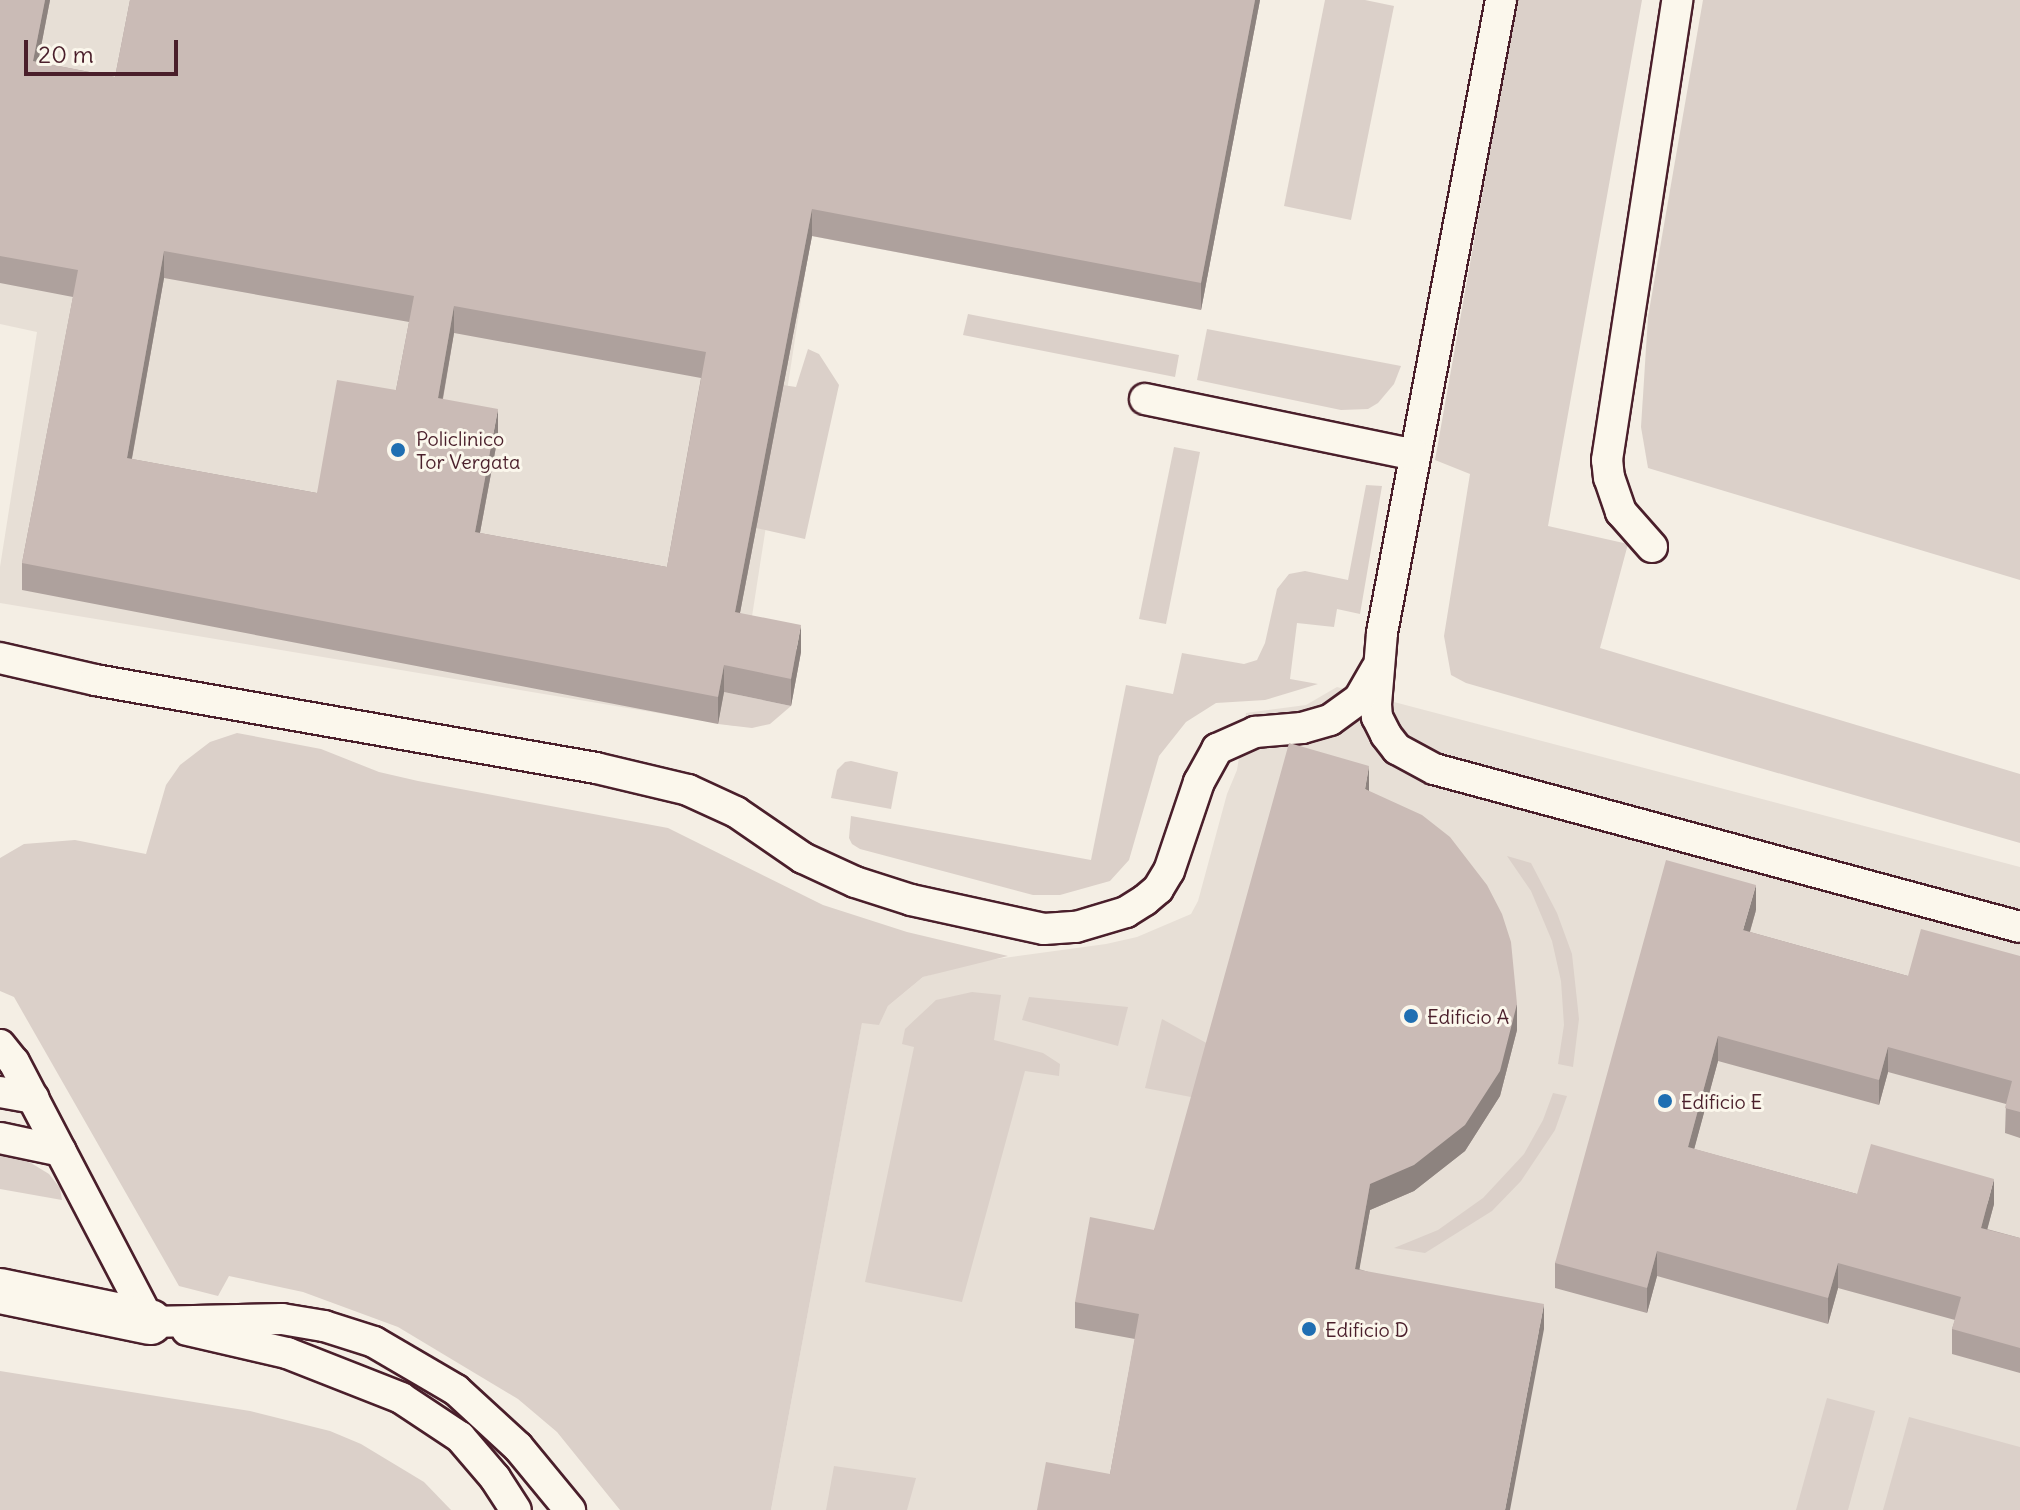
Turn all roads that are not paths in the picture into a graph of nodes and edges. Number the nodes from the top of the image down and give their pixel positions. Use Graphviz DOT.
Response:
graph roads {
  1 [pos="1501,0"];
  2 [pos="1677,0"];
  3 [pos="1145,399"];
  4 [pos="1415,455"];
  5 [pos="1652,547"];
  6 [pos="0,658"];
  7 [pos="1376,669"];
  8 [pos="2020,927"];
  9 [pos="0,1045"];
  10 [pos="0,1092"];
  11 [pos="33,1098"];
  12 [pos="0,1138"];
  13 [pos="61,1151"];
  14 [pos="0,1291"];
  15 [pos="150,1322"];
  16 [pos="516,1510"];
  17 [pos="570,1510"];
  1 -- 4 [label="lane"];
  2 -- 5 [label="lane"];
  3 -- 4 [label="lane"];
  4 -- 7 [label="lane"];
  6 -- 7 [label="lane"];
  7 -- 8 [label="lane"];
  9 -- 11 [label="lane"];
  10 -- 11 [label="lane"];
  11 -- 13 [label="lane"];
  12 -- 13 [label="lane"];
  13 -- 15 [label="lane"];
  14 -- 15 [label="street"];
  15 -- 16 [label="lane"];
  15 -- 17 [label="lane"];
}
